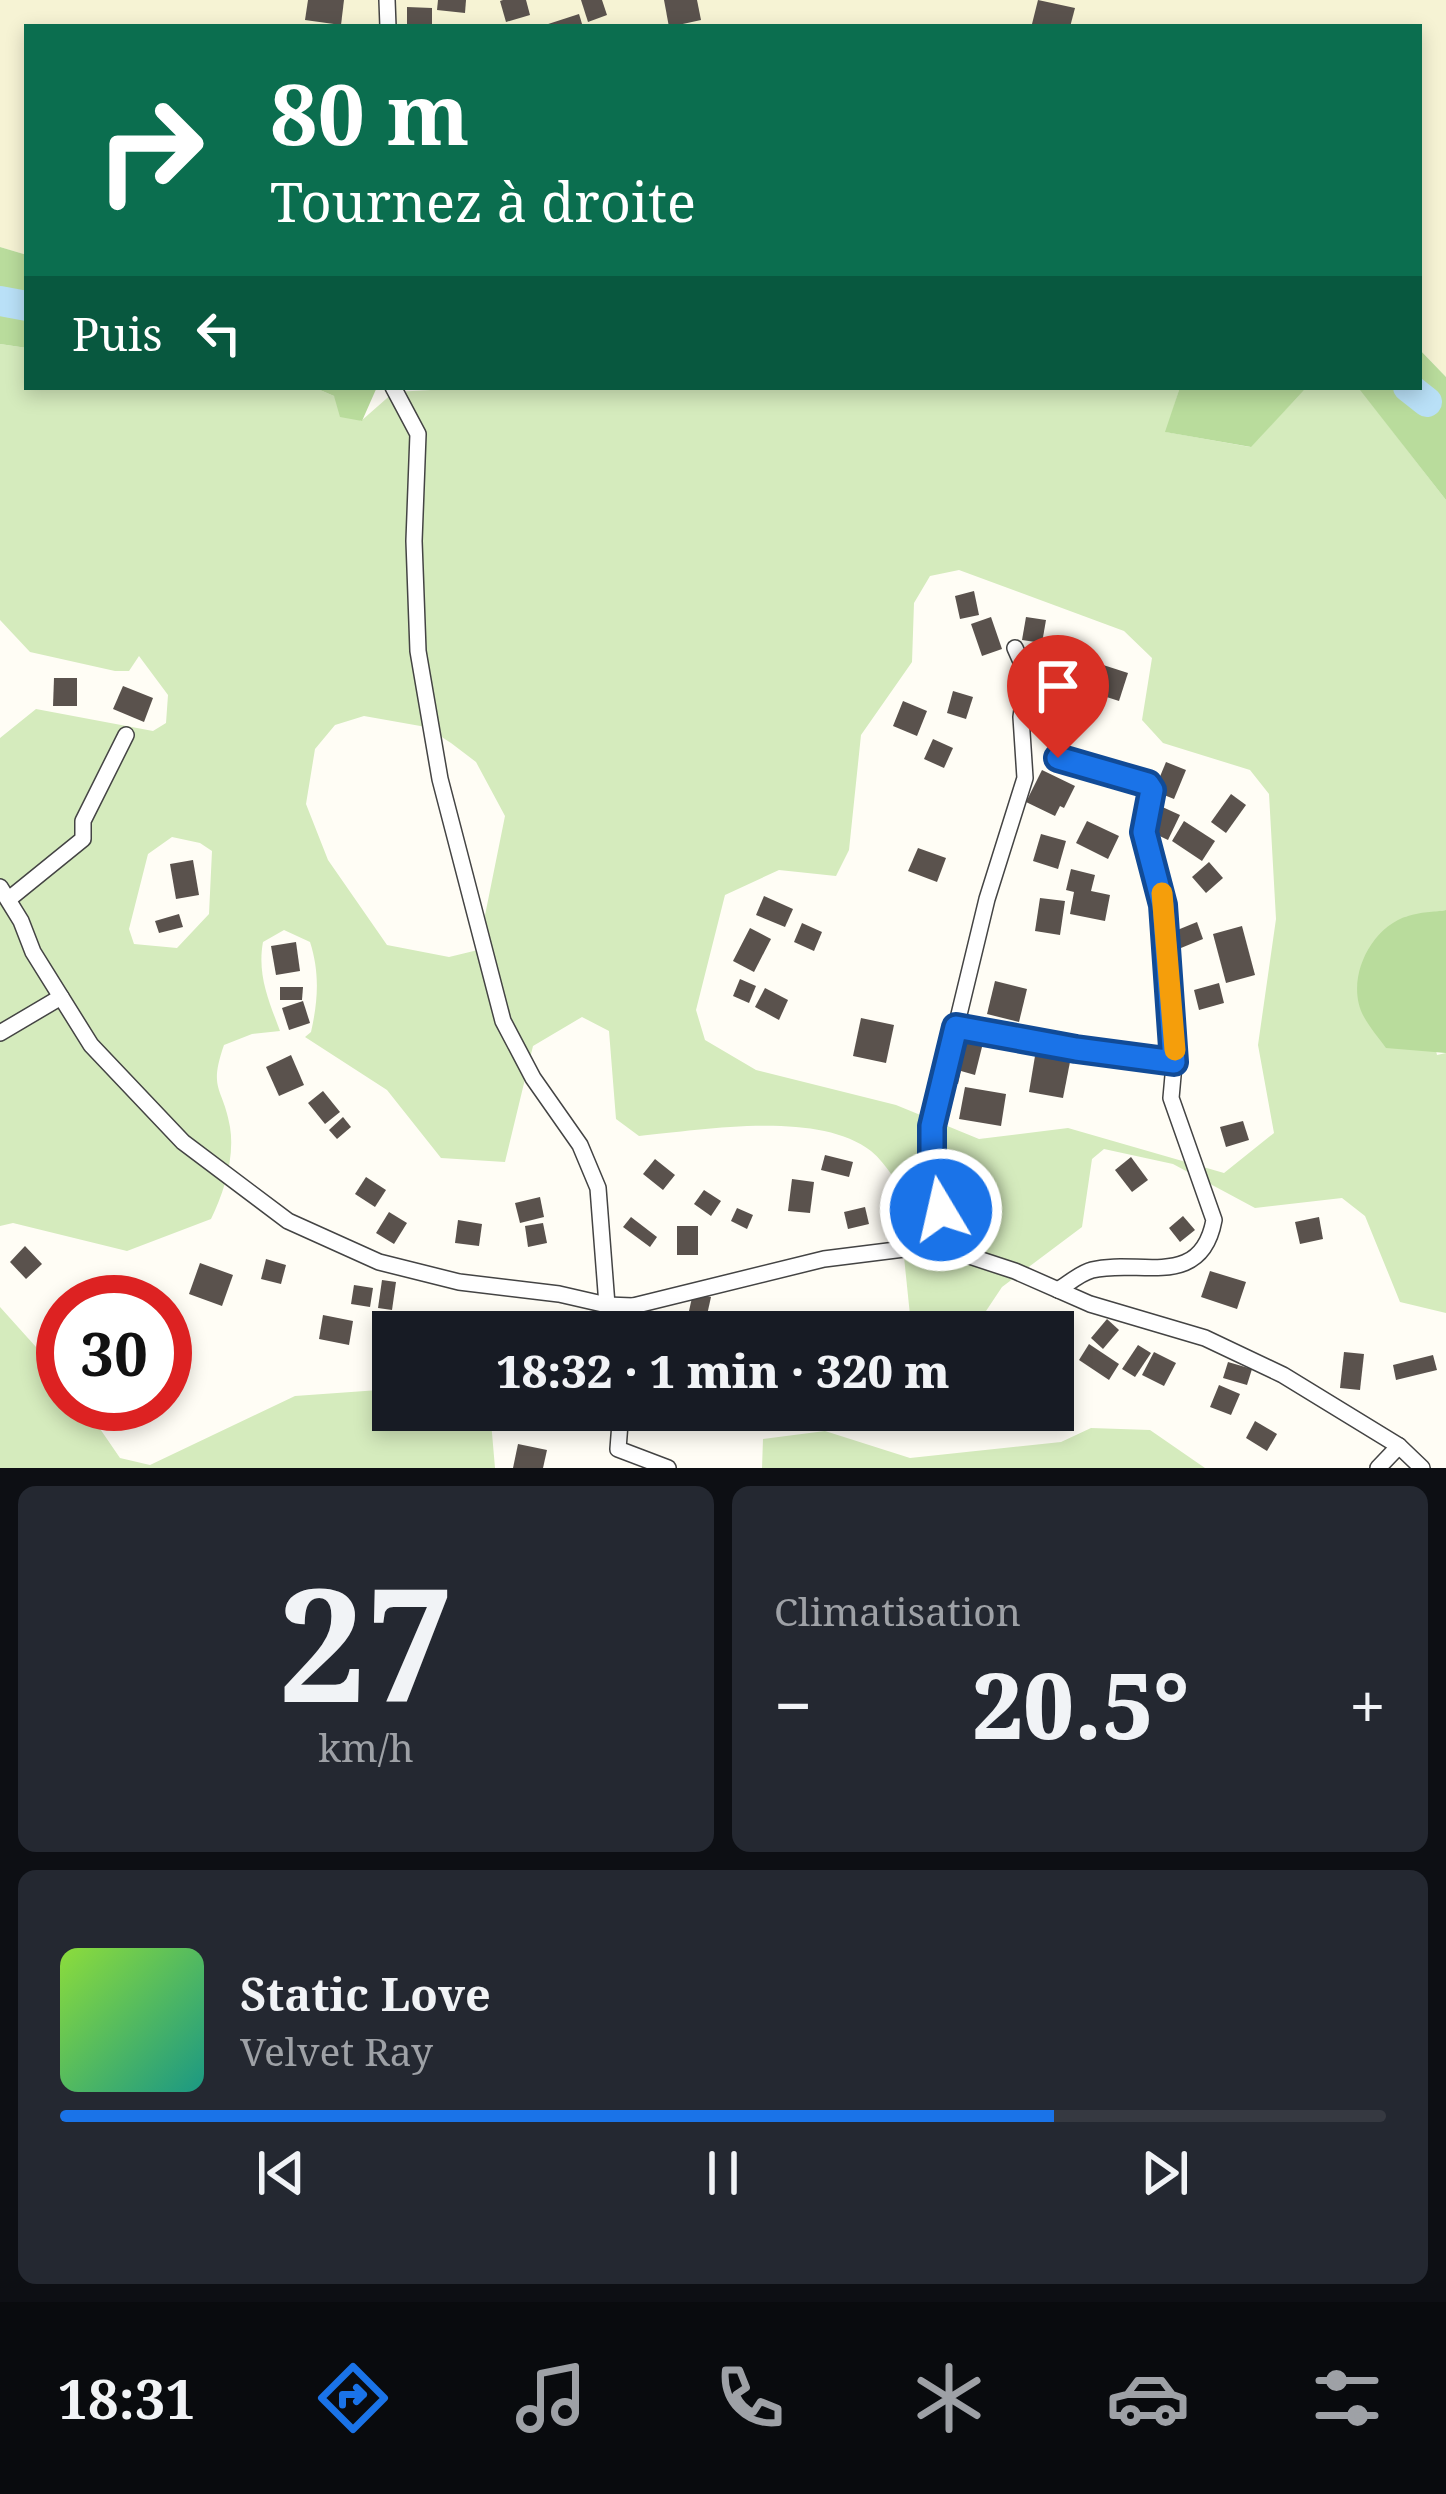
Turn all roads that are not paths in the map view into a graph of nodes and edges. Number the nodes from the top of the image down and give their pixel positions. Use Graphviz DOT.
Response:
graph roads {
  1 [pos="395,390"];
  2 [pos="1015,648"];
  3 [pos="126,735"];
  4 [pos="1058,758"];
  5 [pos="4,893"];
  6 [pos="61,997"];
  7 [pos="956,1027"];
  8 [pos="0,1033"];
  9 [pos="1174,1062"];
  10 [pos="936,1245"];
  11 [pos="1058,1290"];
  12 [pos="607,1305"];
  13 [pos="634,1306"];
  14 [pos="634,1311"];
  15 [pos="619,1431"];
  16 [pos="1399,1446"];
  17 [pos="668,1468"];
  18 [pos="1378,1468"];
  19 [pos="1422,1468"];
  1 -- 12 [label="street"];
  2 -- 7 [label="street"];
  3 -- 5 [label="street"];
  4 -- 9 [label="street"];
  5 -- 6 [label="street"];
  6 -- 8 [label="street"];
  6 -- 12 [label="street"];
  7 -- 9 [label="street"];
  7 -- 10 [label="street"];
  9 -- 11 [label="street"];
  10 -- 11 [label="street"];
  10 -- 13 [label="street"];
  11 -- 16 [label="street"];
  12 -- 13 [label="street"];
  13 -- 14 [label="street"];
  15 -- 17 [label="street"];
  16 -- 18 [label="street"];
  16 -- 19 [label="street"];
}
